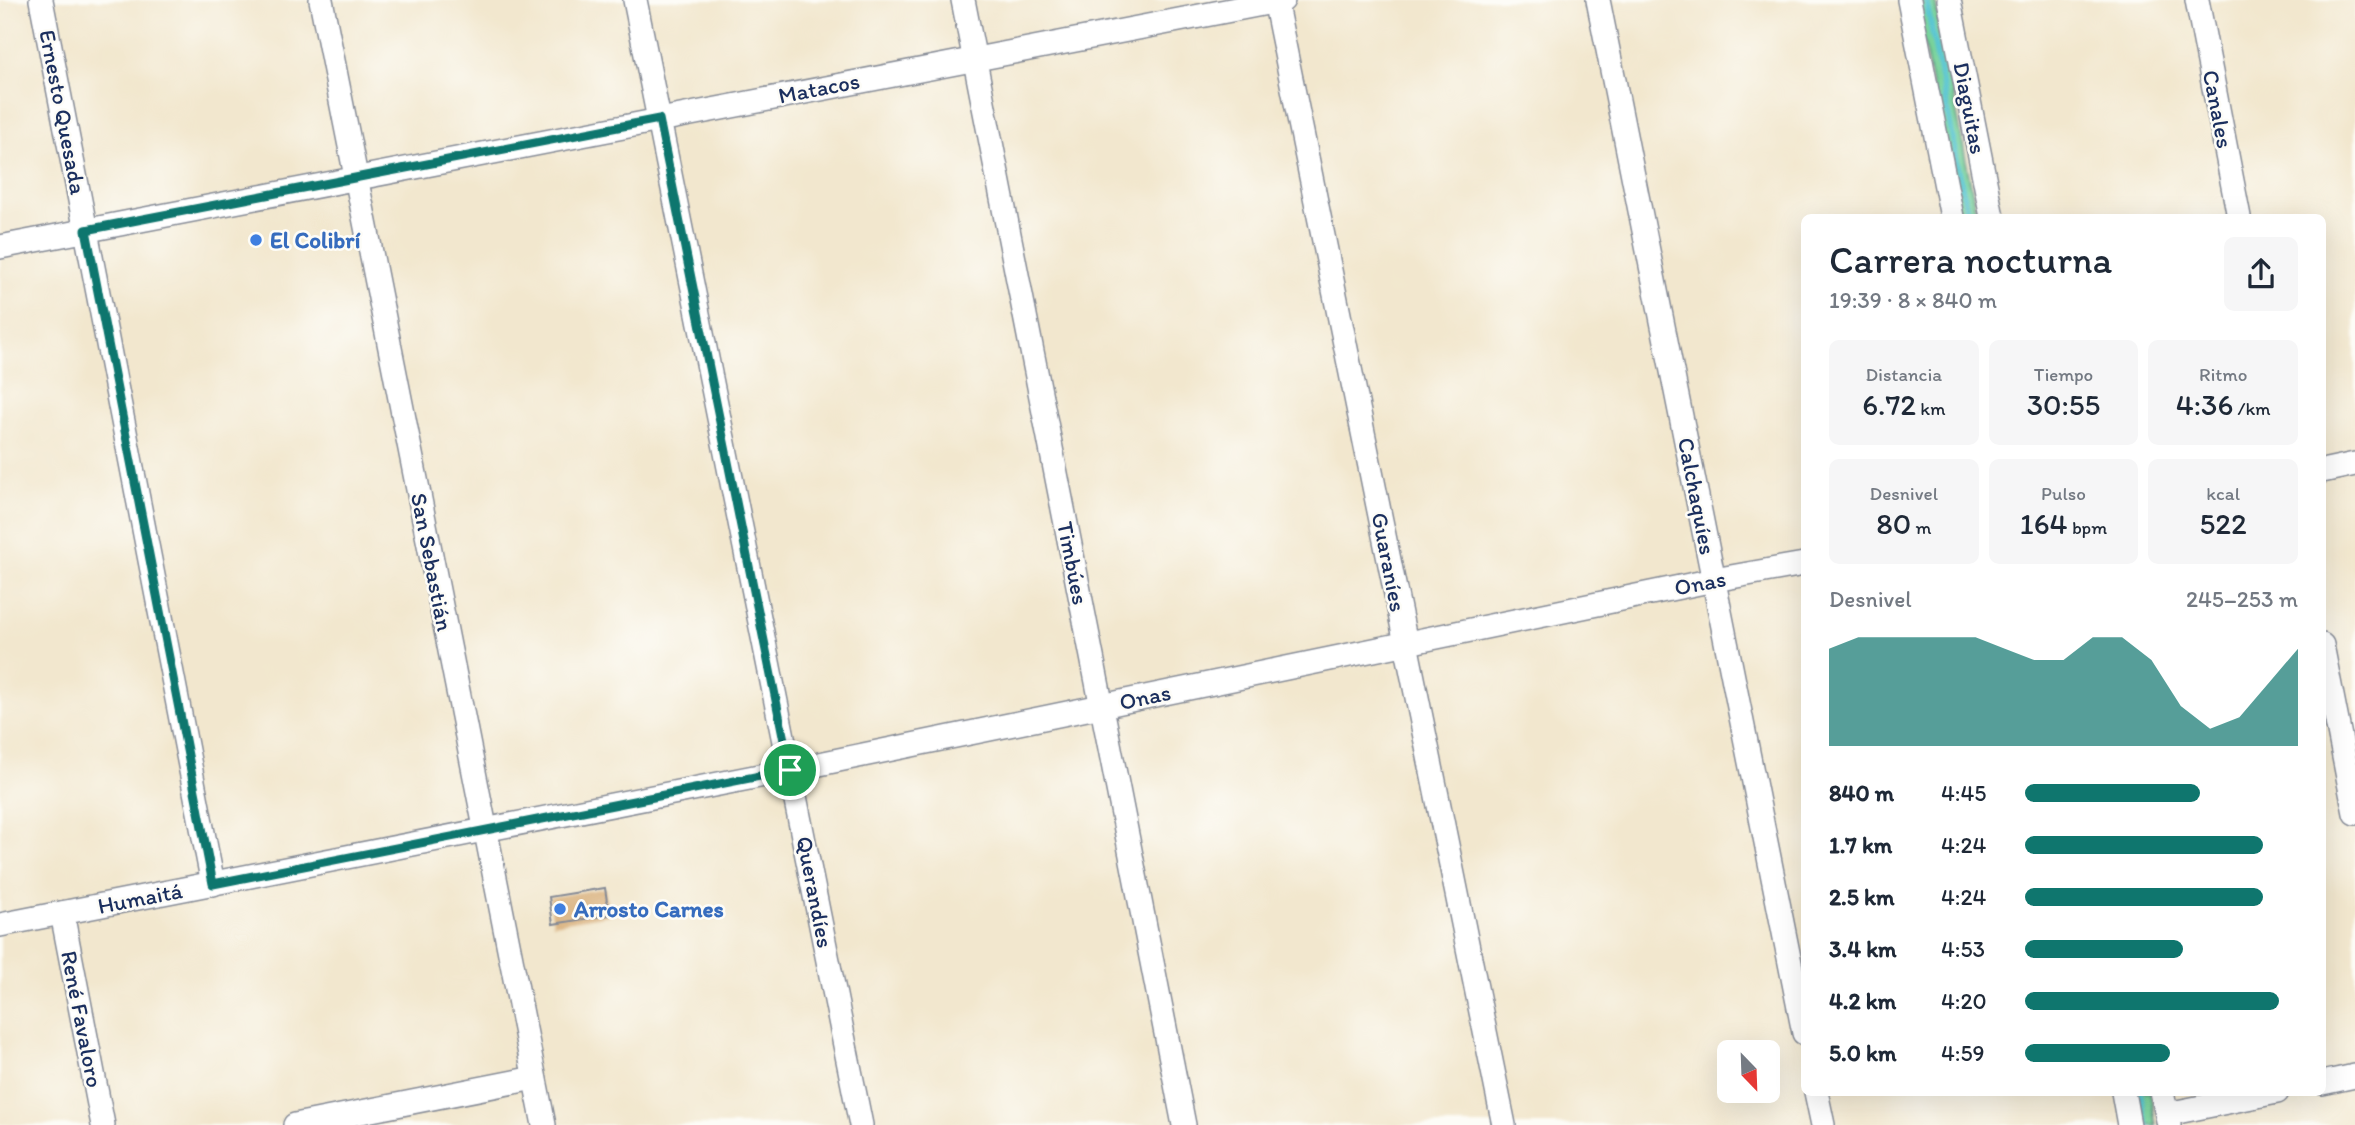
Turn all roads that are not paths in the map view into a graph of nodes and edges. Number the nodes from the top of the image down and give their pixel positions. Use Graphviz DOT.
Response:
graph roads {
  1 [pos="41,0"];
  2 [pos="321,0"];
  3 [pos="635,0"];
  4 [pos="962,0"];
  5 [pos="1278,0"];
  6 [pos="1598,0"];
  7 [pos="1909,0"];
  8 [pos="1949,0"];
  9 [pos="2197,0"];
  10 [pos="974,58"];
  11 [pos="659,119"];
  12 [pos="356,177"];
  13 [pos="1951,214"];
  14 [pos="1991,214"];
  15 [pos="2238,214"];
  16 [pos="86,230"];
  17 [pos="0,247"];
  18 [pos="2355,464"];
  19 [pos="2326,470"];
  20 [pos="1801,565"];
  21 [pos="1714,580"];
  22 [pos="1406,643"];
  23 [pos="2326,665"];
  24 [pos="1102,706"];
  25 [pos="790,770"];
  26 [pos="2355,813"];
  27 [pos="485,830"];
  28 [pos="213,884"];
  29 [pos="62,913"];
  30 [pos="0,925"];
  31 [pos="1801,1018"];
  32 [pos="2355,1076"];
  33 [pos="534,1078"];
  34 [pos="2326,1082"];
  35 [pos="1817,1096"];
  36 [pos="2123,1096"];
  37 [pos="2252,1096"];
  38 [pos="2166,1110"];
  39 [pos="2123,1124"];
  40 [pos="103,1125"];
  41 [pos="295,1125"];
  42 [pos="544,1125"];
  43 [pos="861,1125"];
  44 [pos="1184,1125"];
  45 [pos="1504,1125"];
  46 [pos="1823,1125"];
  1 -- 16 [label="street, Ernesto Quesada"];
  2 -- 12 [label="street, San Sebastián"];
  3 -- 11 [label="street, Querandíes"];
  4 -- 10 [label="street, Timbúes"];
  5 -- 10 [label="street, Matacos"];
  5 -- 22 [label="street, Guaraníes"];
  6 -- 21 [label="street, Calchaquíes"];
  7 -- 13 [label="street, Diaguitas"];
  8 -- 14 [label="street, Diaguitas"];
  9 -- 15 [label="street, Canales"];
  10 -- 11 [label="street, Matacos"];
  10 -- 24 [label="street, Timbúes"];
  11 -- 12 [label="street, Matacos"];
  11 -- 25 [label="street, Querandíes"];
  12 -- 16 [label="street, Matacos"];
  12 -- 27 [label="street, San Sebastián"];
  16 -- 17 [label="street, Matacos"];
  16 -- 28 [label="street, Ernesto Quesada"];
  18 -- 19 [label="street"];
  20 -- 21 [label="street, Onas"];
  21 -- 22 [label="street, Onas"];
  21 -- 31 [label="street, Calchaquíes"];
  22 -- 24 [label="street, Onas"];
  22 -- 45 [label="street, Guaraníes"];
  23 -- 26 [label="street"];
  24 -- 25 [label="street, Onas"];
  24 -- 44 [label="street, Timbúes"];
  25 -- 27 [label="street, Onas"];
  25 -- 43 [label="street, Querandíes"];
  27 -- 28 [label="street, Humaitá"];
  27 -- 33 [label="street, San Sebastián"];
  28 -- 29 [label="street, Humaitá"];
  29 -- 30 [label="street, Humaitá"];
  29 -- 40 [label="street, René Favaloro"];
  32 -- 34 [label="street"];
  33 -- 41 [label="street"];
  33 -- 42 [label="street, San Sebastián"];
  35 -- 46 [label="street"];
  36 -- 39 [label="street"];
  37 -- 38 [label="street"];
}
